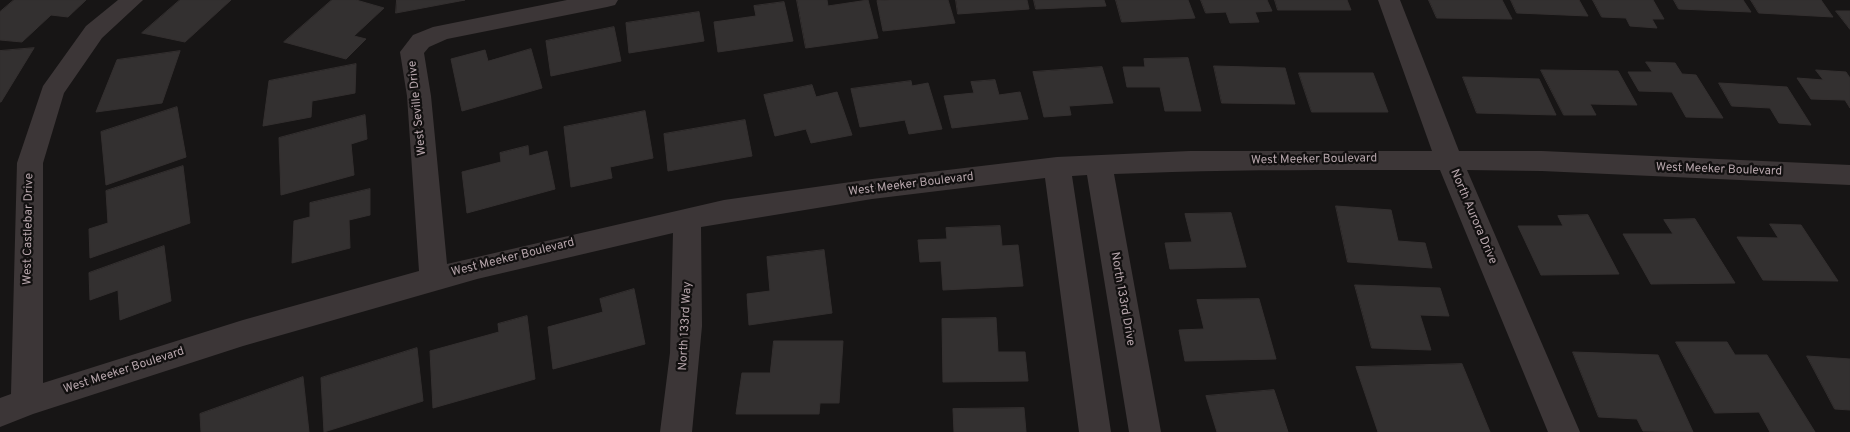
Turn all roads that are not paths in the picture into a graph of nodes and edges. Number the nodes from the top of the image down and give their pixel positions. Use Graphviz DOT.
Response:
graph roads {
  1 [pos="132,0"];
  2 [pos="607,0"];
  3 [pos="1389,0"];
  4 [pos="1449,160"];
  5 [pos="1100,166"];
  6 [pos="1057,168"];
  7 [pos="1850,175"];
  8 [pos="687,219"];
  9 [pos="434,278"];
  10 [pos="27,402"];
  11 [pos="0,413"];
  12 [pos="676,432"];
  13 [pos="1095,432"];
  14 [pos="1145,432"];
  15 [pos="1564,432"];
  1 -- 10 [label="street, West Castlebar Drive"];
  2 -- 9 [label="street, West Seville Drive"];
  3 -- 4 [label="street, North Aurora Drive"];
  4 -- 5 [label="street, West Meeker Boulevard"];
  4 -- 7 [label="street, West Meeker Boulevard"];
  4 -- 15 [label="street, North Aurora Drive"];
  5 -- 6 [label="street, West Meeker Boulevard"];
  5 -- 14 [label="street, North 133rd Drive"];
  6 -- 8 [label="street, West Meeker Boulevard"];
  6 -- 13 [label="street"];
  8 -- 9 [label="street, West Meeker Boulevard"];
  8 -- 12 [label="street, North 133rd Way"];
  9 -- 10 [label="street, West Meeker Boulevard"];
  10 -- 11 [label="street, West Meeker Boulevard"];
}
